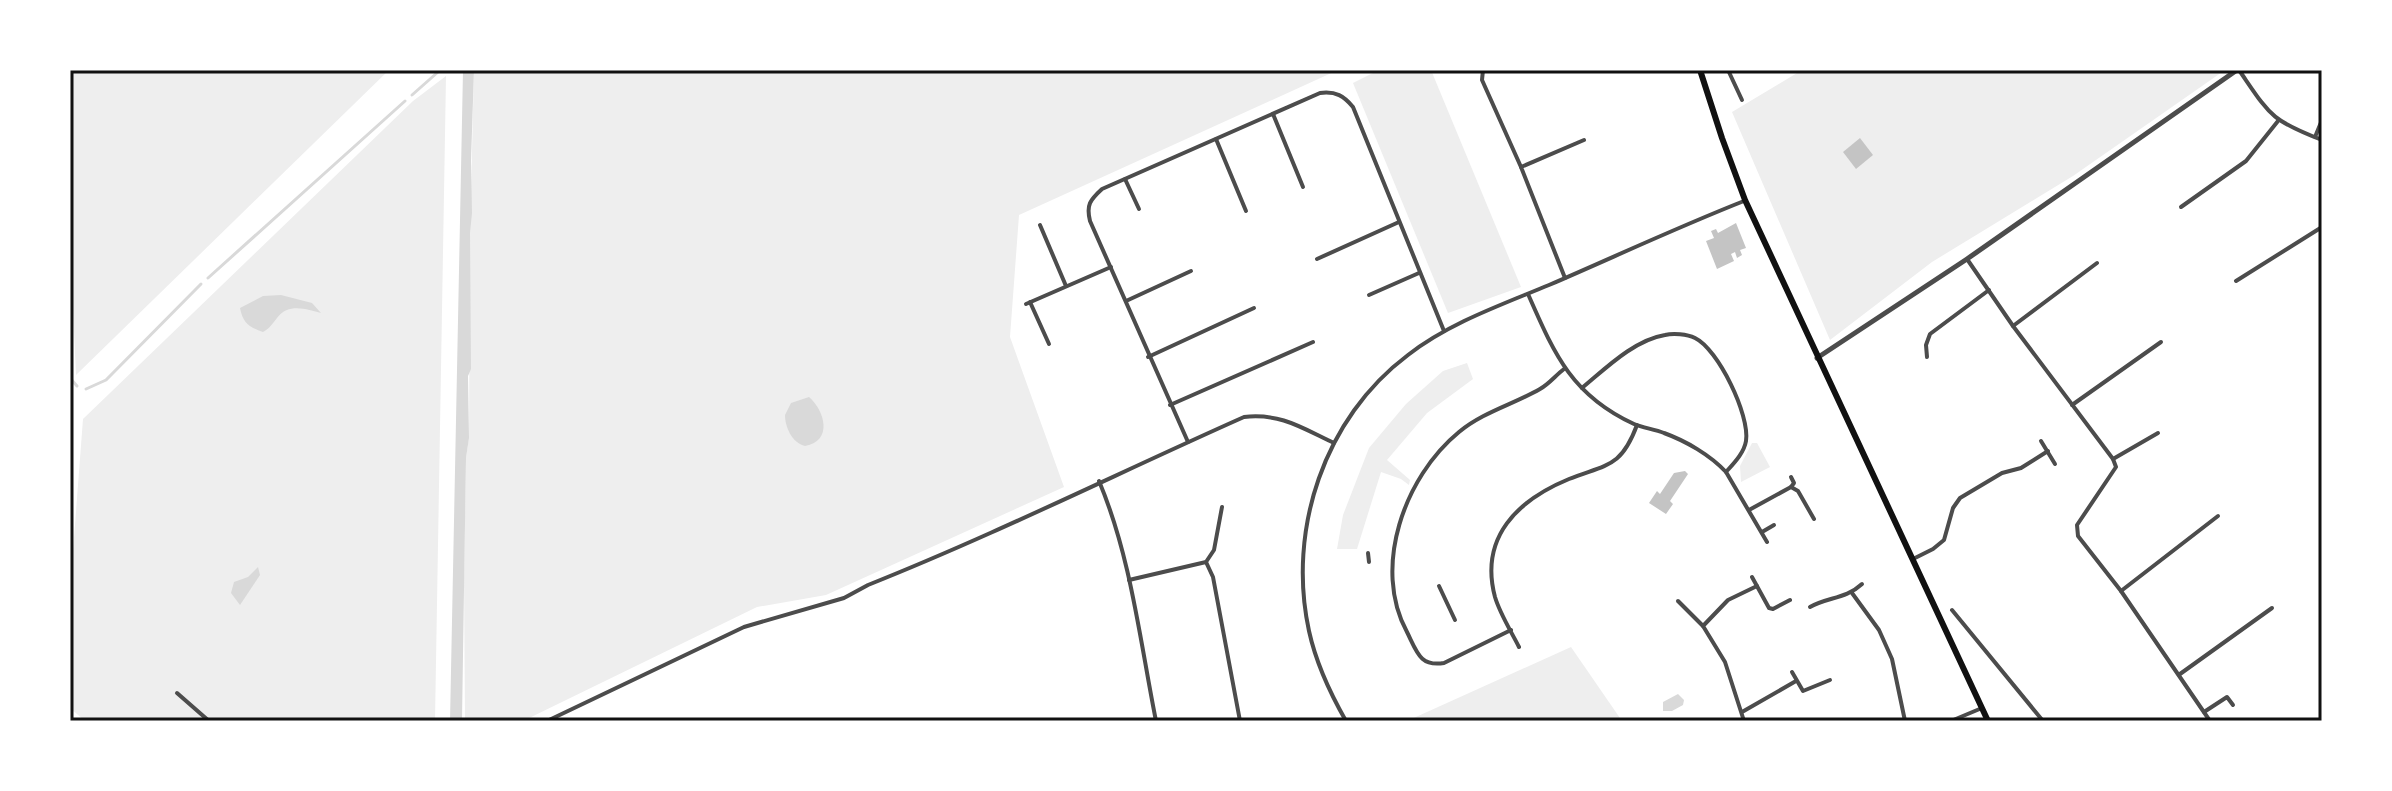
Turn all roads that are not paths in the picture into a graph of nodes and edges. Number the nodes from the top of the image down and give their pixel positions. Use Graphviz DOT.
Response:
graph roads {
  1 [pos="1483,70"];
  2 [pos="1700,70"];
  3 [pos="1728,70"];
  4 [pos="2238,70"];
  5 [pos="1742,100"];
  6 [pos="1273,114"];
  7 [pos="2322,120"];
  8 [pos="2278,121"];
  9 [pos="2315,137"];
  10 [pos="1216,139"];
  11 [pos="1584,140"];
  12 [pos="2322,140"];
  13 [pos="1521,167"];
  14 [pos="1125,179"];
  15 [pos="1303,187"];
  16 [pos="1745,200"];
  17 [pos="2181,207"];
  18 [pos="1139,209"];
  19 [pos="1246,211"];
  20 [pos="1399,222"];
  21 [pos="1040,225"];
  22 [pos="2322,227"];
  23 [pos="1317,259"];
  24 [pos="1967,259"];
  25 [pos="2097,263"];
  26 [pos="1111,267"];
  27 [pos="1191,271"];
  28 [pos="1419,273"];
  29 [pos="1565,278"];
  30 [pos="2236,281"];
  31 [pos="1066,286"];
  32 [pos="1989,290"];
  33 [pos="1528,294"];
  34 [pos="1369,295"];
  35 [pos="1126,301"];
  36 [pos="1254,308"];
  37 [pos="2013,326"];
  38 [pos="1444,331"];
  39 [pos="1313,342"];
  40 [pos="2161,342"];
  41 [pos="1049,344"];
  42 [pos="1148,357"];
  43 [pos="1927,357"];
  44 [pos="1817,358"];
  45 [pos="1564,369"];
  46 [pos="1582,388"];
  47 [pos="1170,405"];
  48 [pos="2072,405"];
  49 [pos="1637,425"];
  50 [pos="2158,433"];
  51 [pos="2041,441"];
  52 [pos="1188,442"];
  53 [pos="1334,443"];
  54 [pos="2048,451"];
  55 [pos="2113,459"];
  56 [pos="2055,464"];
  57 [pos="1726,472"];
  58 [pos="1791,477"];
  59 [pos="1099,481"];
  60 [pos="1791,487"];
  61 [pos="1222,507"];
  62 [pos="1749,510"];
  63 [pos="1212,512"];
  64 [pos="1221,515"];
  65 [pos="2218,516"];
  66 [pos="1814,519"];
  67 [pos="1774,525"];
  68 [pos="1762,532"];
  69 [pos="1767,542"];
  70 [pos="1368,553"];
  71 [pos="1913,559"];
  72 [pos="1206,562"];
  73 [pos="1369,562"];
  74 [pos="1752,577"];
  75 [pos="1129,580"];
  76 [pos="1862,584"];
  77 [pos="1439,586"];
  78 [pos="1757,586"];
  79 [pos="2121,591"];
  80 [pos="1852,593"];
  81 [pos="1790,600"];
  82 [pos="1678,601"];
  83 [pos="1810,607"];
  84 [pos="2272,608"];
  85 [pos="1952,610"];
  86 [pos="1455,620"];
  87 [pos="1703,626"];
  88 [pos="1511,630"];
  89 [pos="1519,647"];
  90 [pos="1792,672"];
  91 [pos="2180,674"];
  92 [pos="1830,680"];
  93 [pos="1796,681"];
  94 [pos="177,693"];
  95 [pos="2233,705"];
  96 [pos="1982,708"];
  97 [pos="1742,712"];
  98 [pos="2204,712"];
  99 [pos="209,721"];
  100 [pos="547,721"];
  101 [pos="1156,721"];
  102 [pos="1240,721"];
  103 [pos="1346,721"];
  104 [pos="1744,721"];
  105 [pos="1905,721"];
  106 [pos="1951,721"];
  107 [pos="1988,721"];
  108 [pos="2043,721"];
  109 [pos="2210,721"];
  1 -- 13 [label="street"];
  2 -- 16 [label="main road"];
  3 -- 5 [label="street"];
  4 -- 8 [label="street"];
  4 -- 24 [label="street"];
  6 -- 10 [label="street"];
  6 -- 15 [label="street"];
  6 -- 20 [label="street"];
  7 -- 9 [label="street"];
  8 -- 9 [label="street"];
  8 -- 17 [label="street"];
  9 -- 12 [label="street"];
  10 -- 14 [label="street"];
  10 -- 19 [label="street"];
  11 -- 13 [label="street"];
  13 -- 29 [label="street"];
  14 -- 18 [label="street"];
  14 -- 26 [label="street"];
  16 -- 29 [label="street"];
  16 -- 44 [label="main road"];
  20 -- 23 [label="street"];
  20 -- 28 [label="street"];
  21 -- 31 [label="street"];
  22 -- 30 [label="street"];
  24 -- 32 [label="street"];
  24 -- 44 [label="street"];
  25 -- 37 [label="street"];
  26 -- 31 [label="street"];
  26 -- 35 [label="street"];
  27 -- 35 [label="street"];
  28 -- 34 [label="street"];
  28 -- 38 [label="street"];
  29 -- 33 [label="street"];
  31 -- 41 [label="street"];
  32 -- 37 [label="street"];
  32 -- 43 [label="street"];
  33 -- 38 [label="street"];
  33 -- 45 [label="street"];
  35 -- 42 [label="street"];
  36 -- 42 [label="street"];
  37 -- 48 [label="street"];
  38 -- 53 [label="street"];
  39 -- 47 [label="street"];
  40 -- 48 [label="street"];
  42 -- 47 [label="street"];
  44 -- 71 [label="main road"];
  45 -- 46 [label="street"];
  45 -- 88 [label="street"];
  46 -- 49 [label="street"];
  46 -- 57 [label="street"];
  47 -- 52 [label="street"];
  48 -- 55 [label="street"];
  49 -- 57 [label="street"];
  49 -- 88 [label="street"];
  50 -- 55 [label="street"];
  51 -- 54 [label="street"];
  52 -- 53 [label="street"];
  52 -- 59 [label="street"];
  53 -- 103 [label="street"];
  54 -- 56 [label="street"];
  54 -- 71 [label="street"];
  55 -- 79 [label="street"];
  57 -- 62 [label="street"];
  58 -- 60 [label="street"];
  59 -- 75 [label="street"];
  59 -- 100 [label="street"];
  60 -- 62 [label="street"];
  60 -- 66 [label="street"];
  61 -- 64 [label="street"];
  62 -- 68 [label="street"];
  63 -- 64 [label="street"];
  64 -- 72 [label="street"];
  65 -- 79 [label="street"];
  67 -- 68 [label="street"];
  68 -- 69 [label="street"];
  70 -- 73 [label="street"];
  71 -- 96 [label="main road"];
  72 -- 75 [label="street"];
  72 -- 102 [label="street"];
  74 -- 78 [label="street"];
  75 -- 101 [label="street"];
  76 -- 80 [label="street"];
  77 -- 86 [label="street"];
  78 -- 81 [label="street"];
  78 -- 87 [label="street"];
  79 -- 91 [label="street"];
  80 -- 83 [label="street"];
  80 -- 105 [label="street"];
  82 -- 87 [label="street"];
  84 -- 91 [label="street"];
  85 -- 108 [label="street"];
  87 -- 97 [label="street"];
  88 -- 89 [label="street"];
  90 -- 93 [label="street"];
  91 -- 98 [label="street"];
  92 -- 93 [label="street"];
  93 -- 97 [label="street"];
  94 -- 99 [label="street"];
  95 -- 98 [label="street"];
  96 -- 106 [label="street"];
  96 -- 107 [label="main road"];
  97 -- 104 [label="street"];
  98 -- 109 [label="street"];
}
